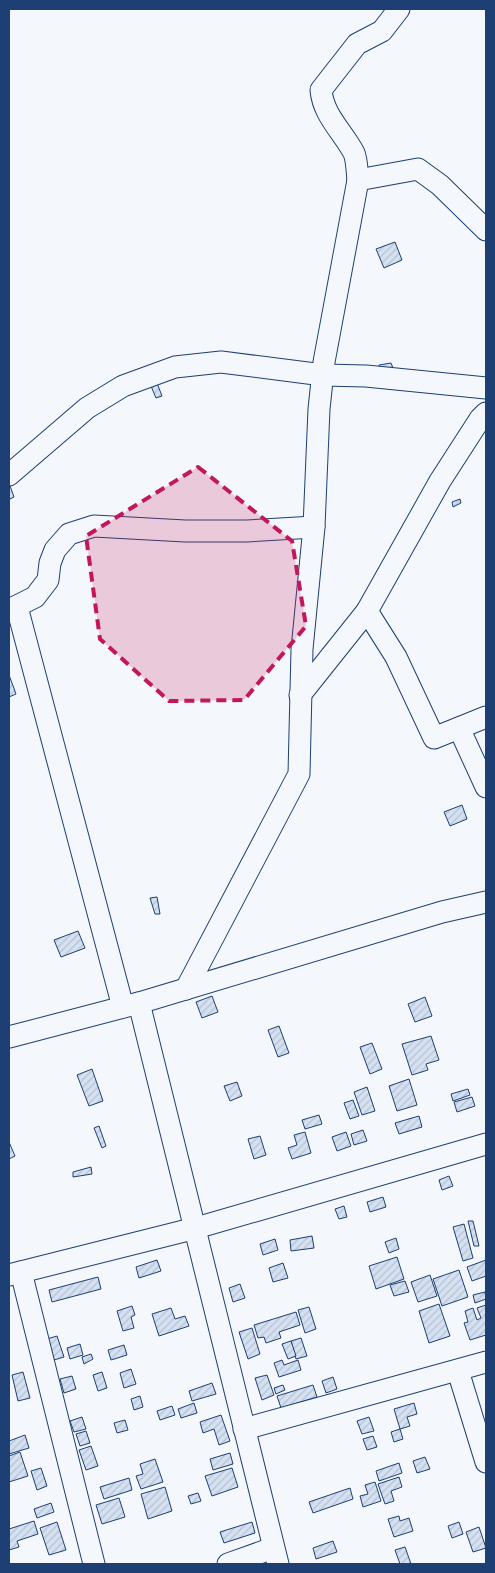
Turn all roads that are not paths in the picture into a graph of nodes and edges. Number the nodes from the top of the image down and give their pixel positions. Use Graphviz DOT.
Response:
graph roads {
  1 [pos="399,9"];
  2 [pos="358,180"];
  3 [pos="486,230"];
  4 [pos="323,375"];
  5 [pos="486,388"];
  6 [pos="486,412"];
  7 [pos="9,475"];
  8 [pos="314,527"];
  9 [pos="13,608"];
  10 [pos="367,611"];
  11 [pos="300,696"];
  12 [pos="486,717"];
  13 [pos="459,728"];
  14 [pos="486,787"];
  15 [pos="486,902"];
  16 [pos="186,989"];
  17 [pos="131,1005"];
  18 [pos="9,1038"];
  19 [pos="486,1144"];
  20 [pos="196,1228"];
  21 [pos="15,1273"];
  22 [pos="486,1362"];
  23 [pos="458,1371"];
  24 [pos="244,1429"];
  25 [pos="486,1462"];
  26 [pos="275,1556"];
  27 [pos="94,1564"];
  28 [pos="228,1564"];
  1 -- 2 [label="street"];
  2 -- 3 [label="street"];
  2 -- 4 [label="street"];
  4 -- 5 [label="street"];
  4 -- 7 [label="street"];
  4 -- 8 [label="street"];
  6 -- 10 [label="street"];
  8 -- 9 [label="street"];
  8 -- 11 [label="street"];
  9 -- 17 [label="street"];
  10 -- 11 [label="street"];
  10 -- 13 [label="street"];
  11 -- 16 [label="street"];
  12 -- 13 [label="street"];
  13 -- 14 [label="street"];
  15 -- 16 [label="street"];
  16 -- 17 [label="street"];
  17 -- 18 [label="street"];
  17 -- 20 [label="street"];
  19 -- 20 [label="street"];
  20 -- 21 [label="street"];
  20 -- 24 [label="street"];
  21 -- 27 [label="street"];
  22 -- 23 [label="street"];
  23 -- 24 [label="street"];
  23 -- 25 [label="street"];
  24 -- 26 [label="street"];
  26 -- 28 [label="street"];
}
